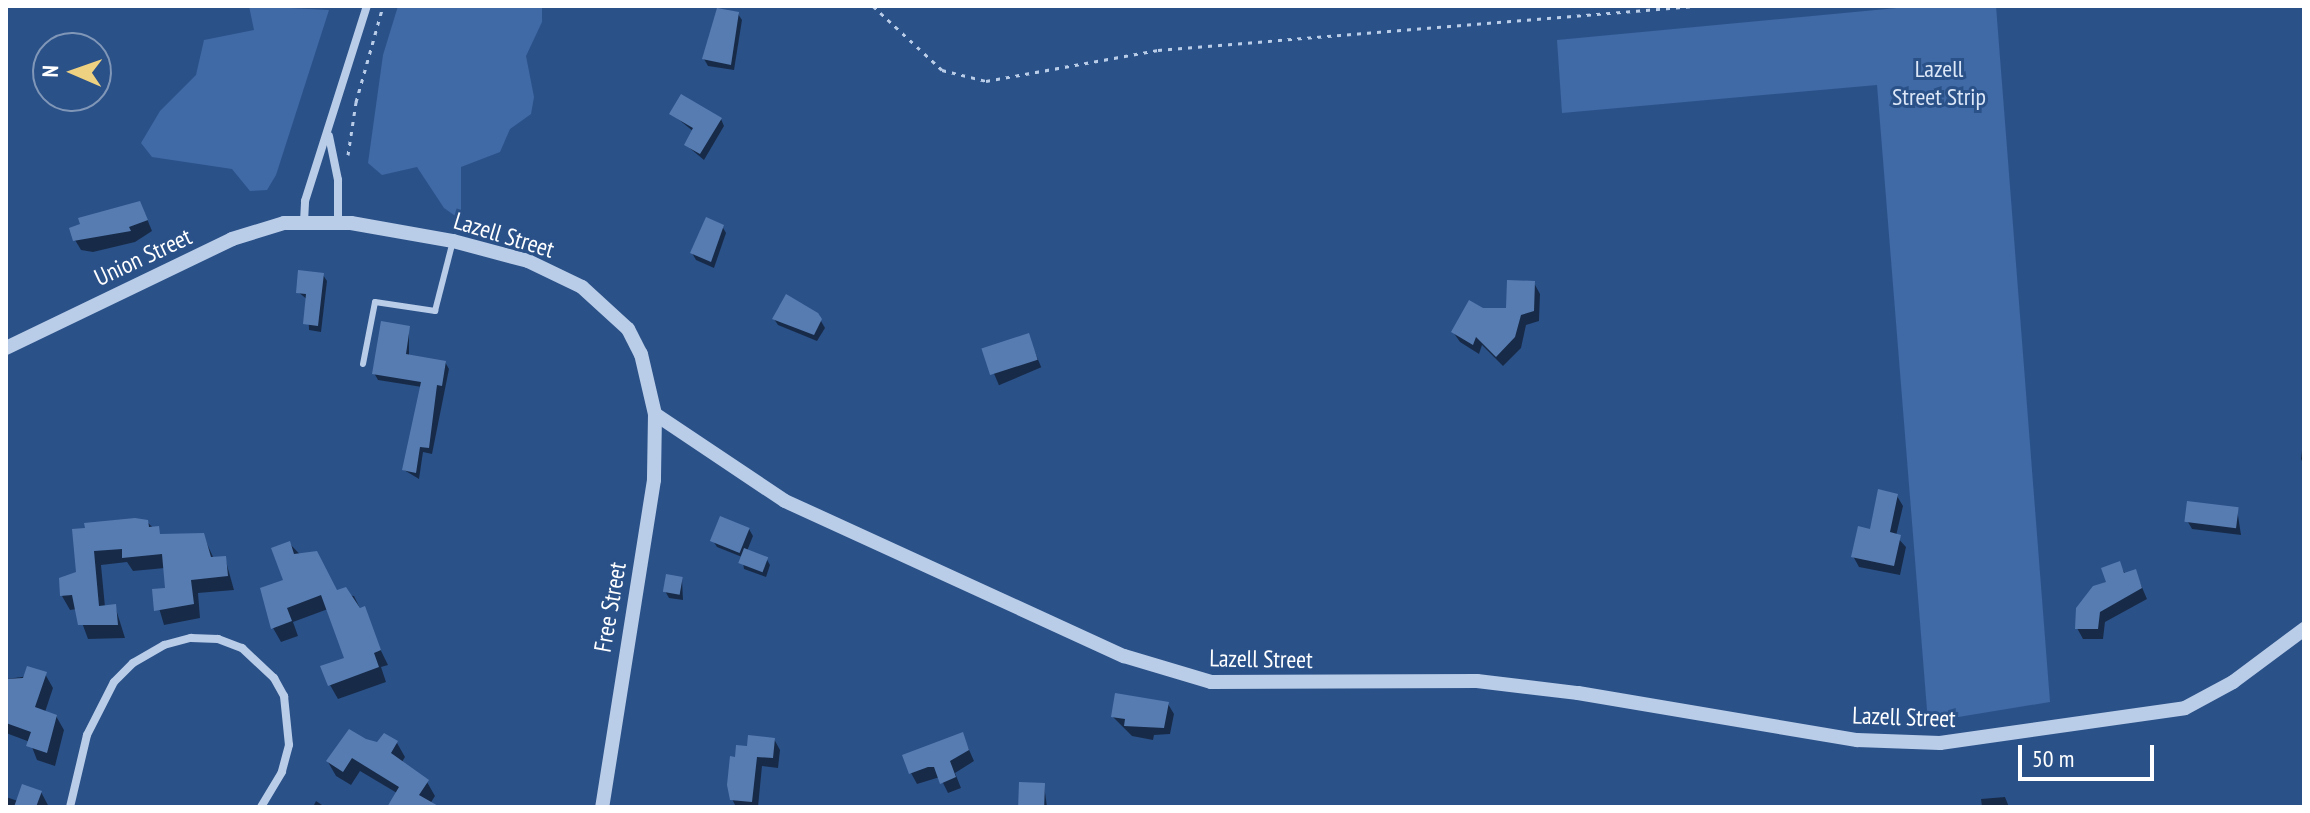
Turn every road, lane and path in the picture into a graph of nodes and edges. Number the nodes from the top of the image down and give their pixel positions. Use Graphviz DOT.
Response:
graph roads {
  1 [pos="367,6"];
  2 [pos="383,6"];
  3 [pos="873,6"];
  4 [pos="1694,6"];
  5 [pos="329,136"];
  6 [pos="347,169"];
  7 [pos="304,222"];
  8 [pos="338,222"];
  9 [pos="453,241"];
  10 [pos="6,348"];
  11 [pos="363,364"];
  12 [pos="655,414"];
  13 [pos="2304,629"];
  14 [pos="70,807"];
  15 [pos="261,807"];
  16 [pos="602,807"];
  1 -- 5 [label="street"];
  2 -- 6 [label="path"];
  3 -- 4 [label="path"];
  5 -- 7 [label="street"];
  5 -- 8 [label="street"];
  7 -- 8 [label="street, Union Street"];
  7 -- 10 [label="street, Union Street"];
  8 -- 9 [label="street, Lazell Street"];
  9 -- 11 [label="lane"];
  9 -- 12 [label="street, Lazell Street"];
  12 -- 13 [label="street, Lazell Street"];
  12 -- 16 [label="street, Free Street"];
  14 -- 15 [label="street"];
}
